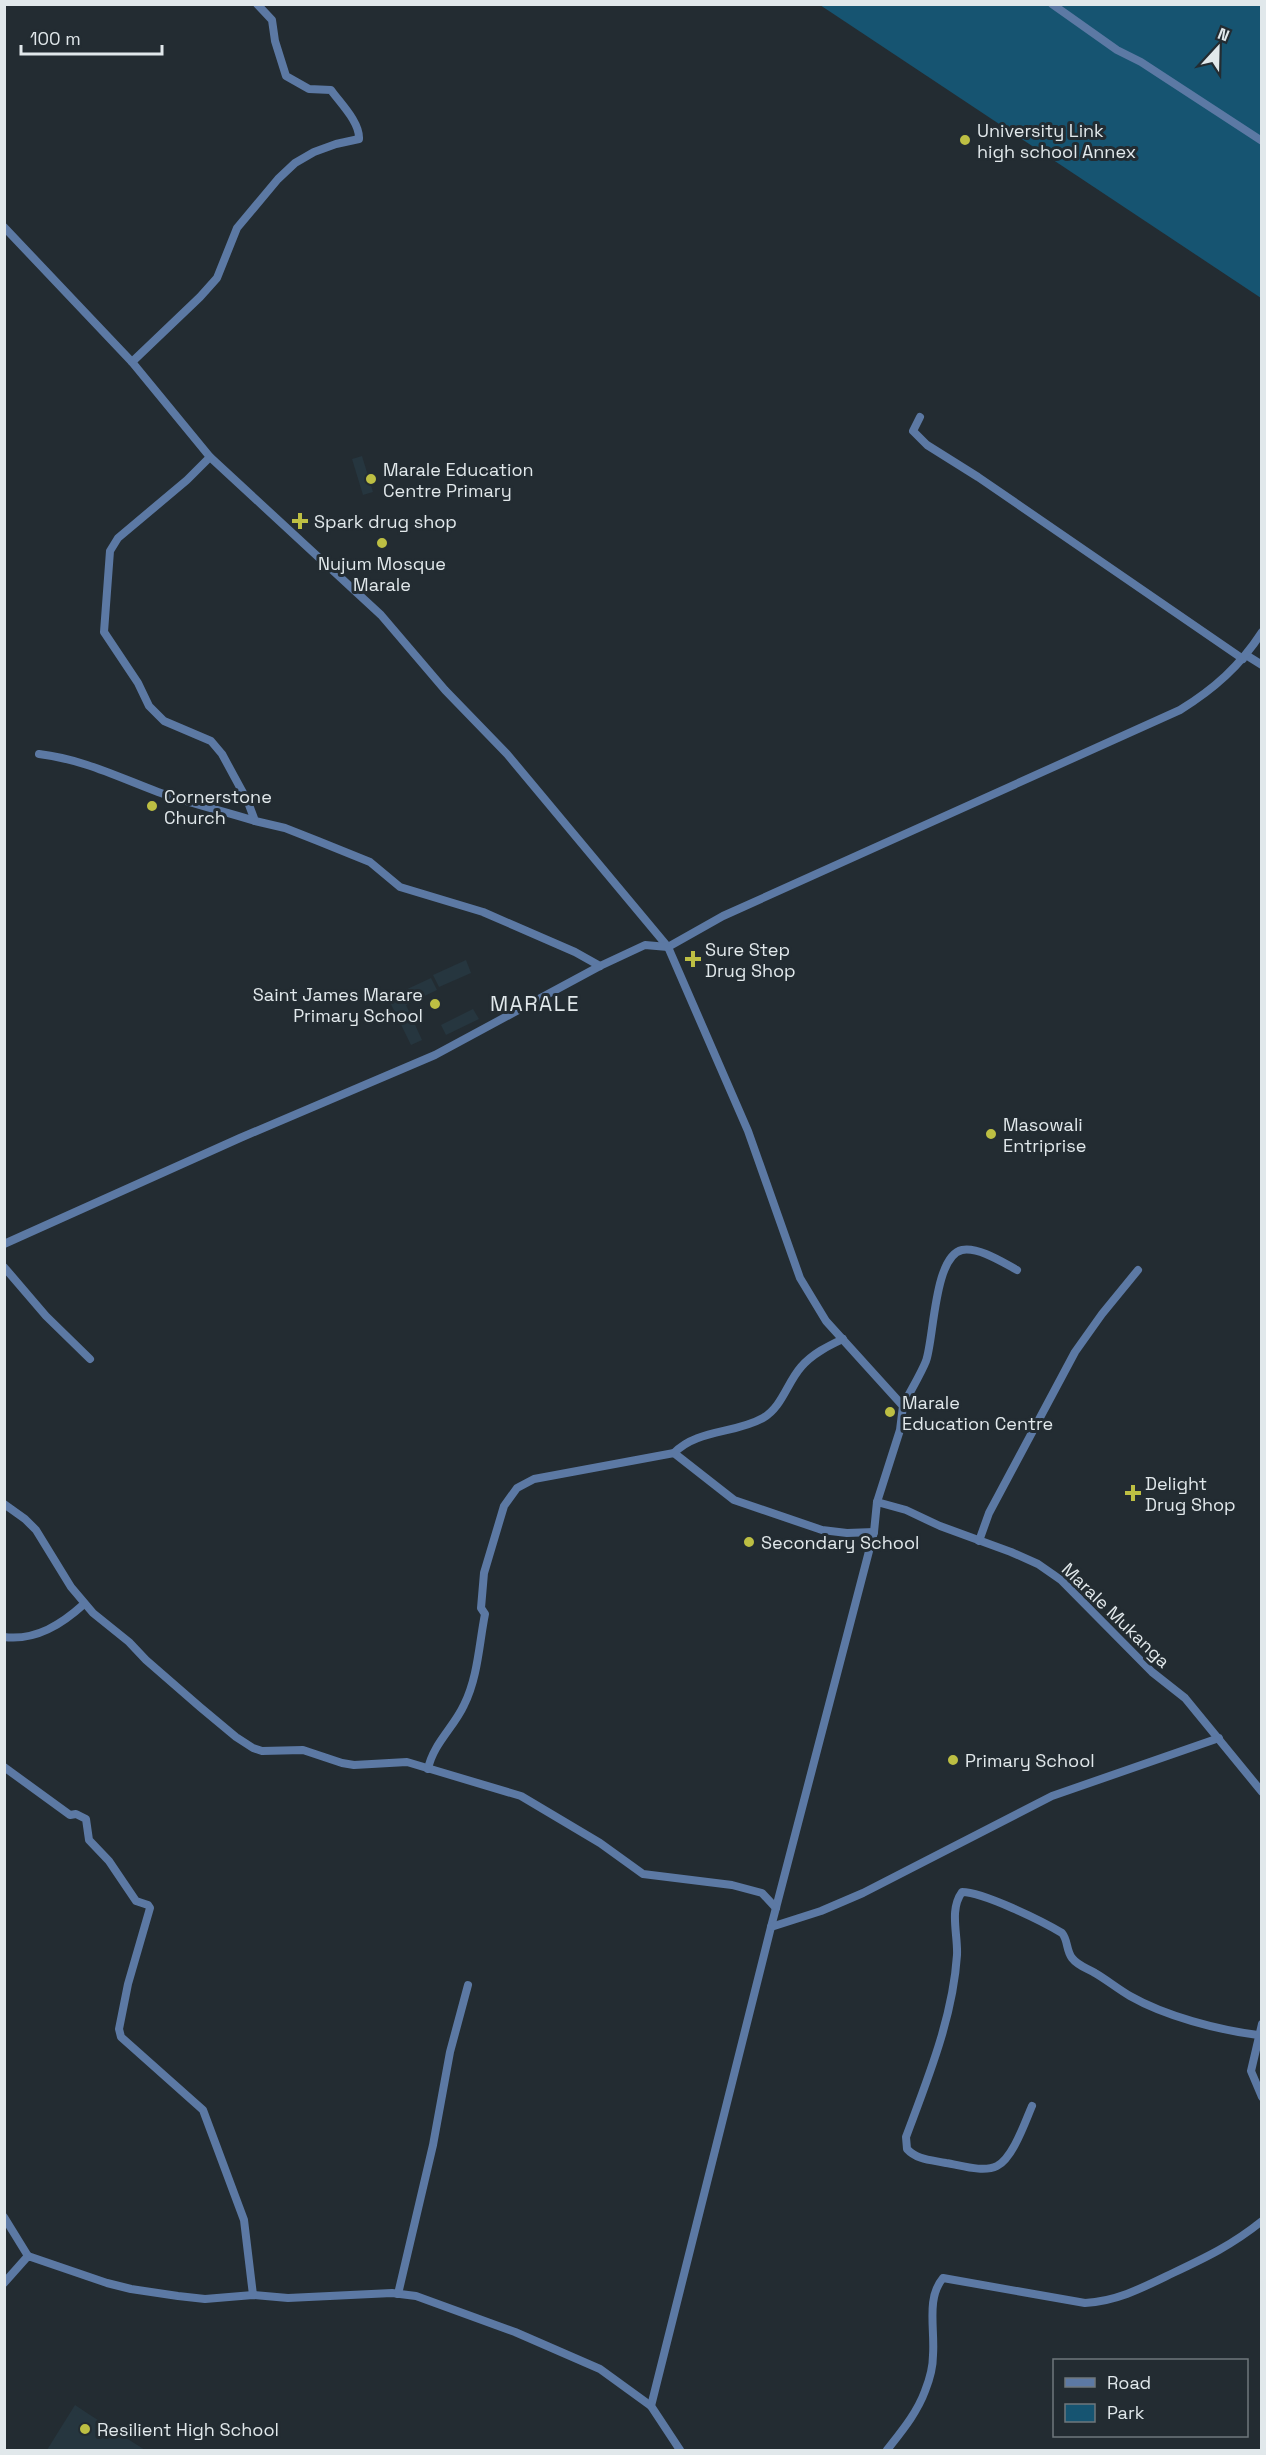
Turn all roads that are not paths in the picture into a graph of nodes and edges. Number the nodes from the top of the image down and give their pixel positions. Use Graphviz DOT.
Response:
graph roads {
  1 [pos="257,4"];
  2 [pos="1052,4"];
  3 [pos="1262,141"];
  4 [pos="4,227"];
  5 [pos="132,362"];
  6 [pos="920,417"];
  7 [pos="210,457"];
  8 [pos="1262,632"];
  9 [pos="1244,657"];
  10 [pos="1262,665"];
  11 [pos="39,754"];
  12 [pos="255,821"];
  13 [pos="668,947"];
  14 [pos="600,966"];
  15 [pos="4,1244"];
  16 [pos="4,1267"];
  17 [pos="1017,1270"];
  18 [pos="1138,1270"];
  19 [pos="843,1339"];
  20 [pos="90,1359"];
  21 [pos="903,1406"];
  22 [pos="674,1453"];
  23 [pos="877,1502"];
  24 [pos="4,1504"];
  25 [pos="874,1532"];
  26 [pos="979,1540"];
  27 [pos="84,1604"];
  28 [pos="4,1637"];
  29 [pos="1219,1738"];
  30 [pos="4,1767"];
  31 [pos="428,1769"];
  32 [pos="1262,1792"];
  33 [pos="776,1908"];
  34 [pos="771,1927"];
  35 [pos="468,1985"];
  36 [pos="1262,2024"];
  37 [pos="1258,2035"];
  38 [pos="1262,2097"];
  39 [pos="1032,2106"];
  40 [pos="4,2217"];
  41 [pos="1262,2221"];
  42 [pos="28,2256"];
  43 [pos="4,2283"];
  44 [pos="398,2294"];
  45 [pos="254,2295"];
  46 [pos="651,2406"];
  47 [pos="680,2451"];
  48 [pos="887,2451"];
  1 -- 5 [label="street"];
  2 -- 3 [label="street"];
  4 -- 5 [label="street"];
  5 -- 7 [label="street"];
  6 -- 9 [label="street"];
  7 -- 12 [label="street"];
  7 -- 13 [label="street"];
  8 -- 9 [label="street"];
  9 -- 10 [label="street"];
  9 -- 13 [label="street"];
  11 -- 12 [label="street"];
  12 -- 14 [label="street"];
  13 -- 14 [label="street"];
  13 -- 19 [label="street"];
  14 -- 15 [label="street"];
  16 -- 20 [label="street"];
  17 -- 21 [label="street"];
  18 -- 26 [label="street"];
  19 -- 21 [label="street"];
  19 -- 22 [label="street"];
  21 -- 23 [label="street"];
  22 -- 25 [label="street"];
  22 -- 31 [label="street"];
  23 -- 25 [label="street"];
  23 -- 26 [label="street, Marale Mukanga"];
  24 -- 27 [label="street"];
  25 -- 33 [label="street"];
  26 -- 29 [label="street, Marale Mukanga"];
  27 -- 28 [label="street"];
  27 -- 31 [label="street"];
  29 -- 32 [label="street, Marale Mukanga"];
  29 -- 34 [label="street"];
  30 -- 45 [label="street"];
  31 -- 33 [label="street"];
  33 -- 34 [label="street"];
  34 -- 46 [label="street"];
  35 -- 44 [label="street"];
  36 -- 37 [label="street"];
  37 -- 38 [label="street"];
  37 -- 39 [label="street"];
  40 -- 42 [label="street"];
  41 -- 48 [label="street"];
  42 -- 43 [label="street"];
  42 -- 45 [label="street"];
  44 -- 45 [label="street"];
  44 -- 46 [label="street"];
  46 -- 47 [label="street"];
}
